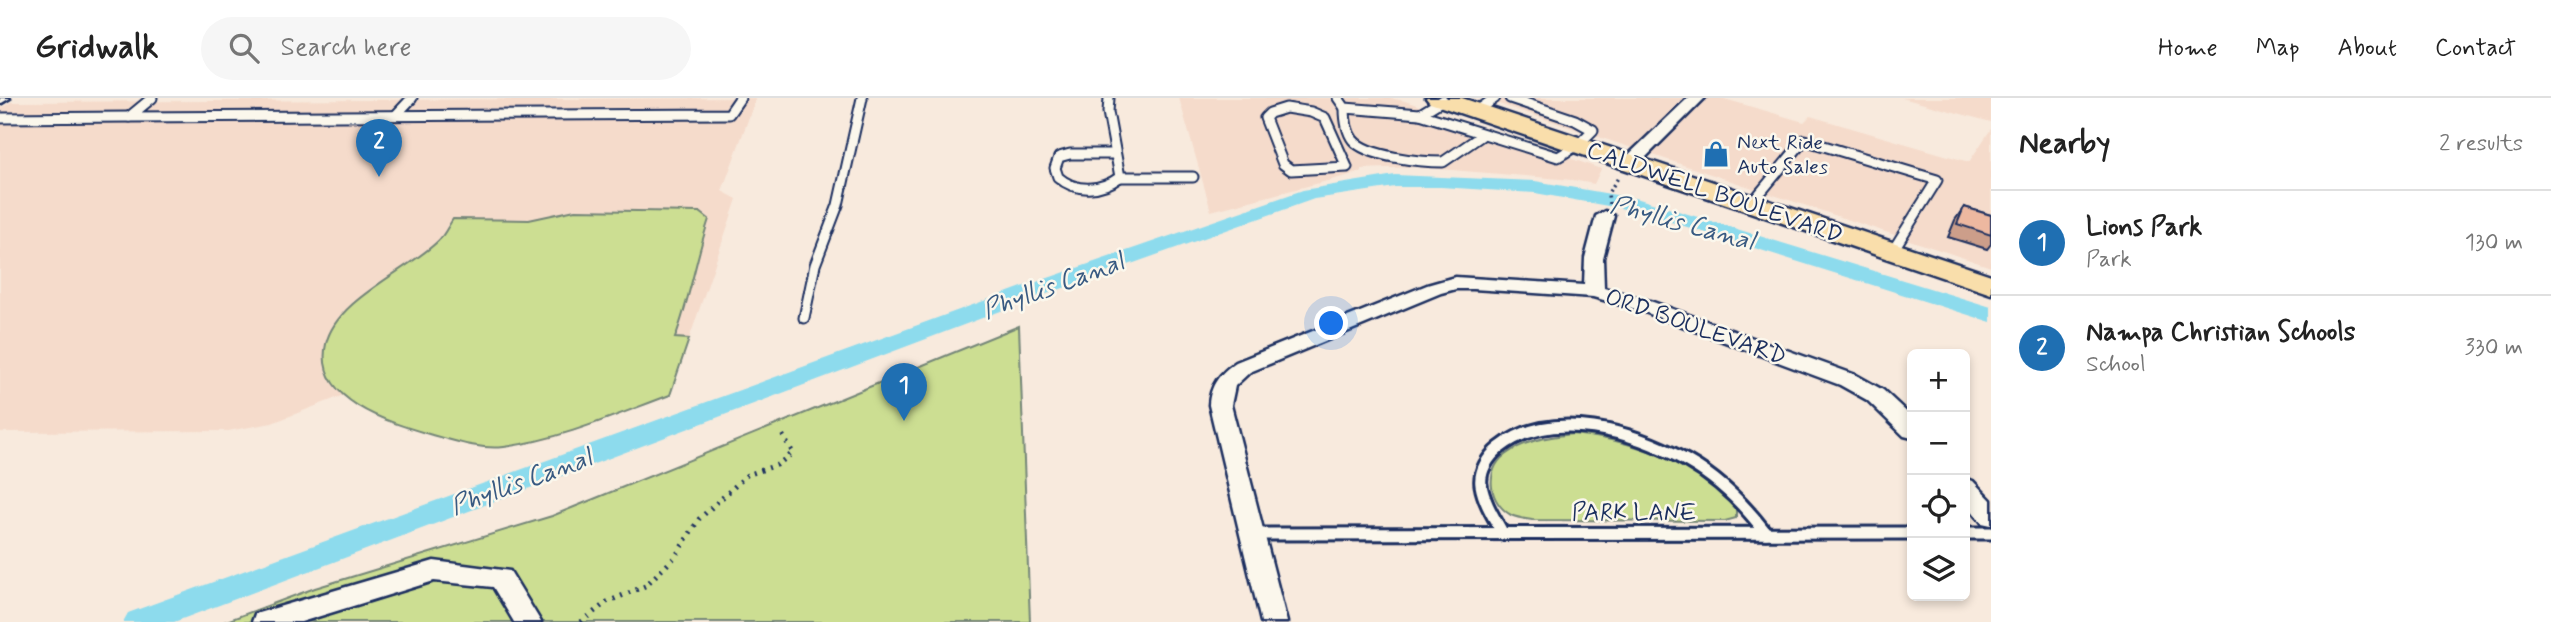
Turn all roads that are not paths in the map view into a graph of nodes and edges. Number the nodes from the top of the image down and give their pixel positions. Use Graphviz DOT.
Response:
graph roads {
  1 [pos="152,98"];
  2 [pos="412,98"];
  3 [pos="740,98"];
  4 [pos="862,98"];
  5 [pos="1109,98"];
  6 [pos="1280,98"];
  7 [pos="1338,98"];
  8 [pos="1510,98"];
  9 [pos="1697,98"];
  10 [pos="1434,104"];
  11 [pos="1286,108"];
  12 [pos="1345,108"];
  13 [pos="396,115"];
  14 [pos="1484,115"];
  15 [pos="129,117"];
  16 [pos="0,118"];
  17 [pos="1578,145"];
  18 [pos="1115,154"];
  19 [pos="1625,168"];
  20 [pos="1120,177"];
  21 [pos="1193,177"];
  22 [pos="1751,204"];
  23 [pos="1605,216"];
  24 [pos="1892,252"];
  25 [pos="1991,285"];
  26 [pos="1594,291"];
  27 [pos="804,318"];
  28 [pos="1907,425"];
  29 [pos="1970,493"];
  30 [pos="1991,516"];
  31 [pos="1766,533"];
  32 [pos="1907,533"];
  33 [pos="1970,533"];
  34 [pos="1991,533"];
  35 [pos="1252,534"];
  36 [pos="1503,534"];
  37 [pos="265,622"];
  38 [pos="528,622"];
  39 [pos="1275,622"];
  1 -- 15 [label="lane"];
  2 -- 13 [label="lane"];
  3 -- 13 [label="lane"];
  4 -- 27 [label="lane"];
  5 -- 18 [label="lane"];
  6 -- 11 [label="lane"];
  7 -- 12 [label="lane"];
  8 -- 17 [label="lane"];
  9 -- 19 [label="street"];
  10 -- 12 [label="lane"];
  10 -- 14 [label="main road, CALDWELL BOULEVARD"];
  11 -- 11 [label="lane"];
  12 -- 14 [label="lane"];
  13 -- 15 [label="lane"];
  14 -- 17 [label="main road, CALDWELL BOULEVARD"];
  15 -- 16 [label="lane"];
  17 -- 19 [label="main road, CALDWELL BOULEVARD"];
  18 -- 20 [label="lane"];
  18 -- 20 [label="lane"];
  19 -- 22 [label="main road, CALDWELL BOULEVARD"];
  20 -- 21 [label="lane"];
  22 -- 24 [label="main road, CALDWELL BOULEVARD"];
  22 -- 24 [label="lane"];
  23 -- 26 [label="street"];
  24 -- 25 [label="main road, CALDWELL BOULEVARD"];
  26 -- 28 [label="street, ORD BOULEVARD"];
  26 -- 35 [label="street, ORD BOULEVARD"];
  29 -- 30 [label="street"];
  31 -- 32 [label="lane, PARK LANE"];
  31 -- 36 [label="lane, PARK LANE"];
  31 -- 36 [label="lane, PARK LANE"];
  33 -- 34 [label="lane"];
  35 -- 36 [label="lane, PARK LANE"];
  35 -- 39 [label="street, ORD BOULEVARD"];
  37 -- 38 [label="street"];
}
